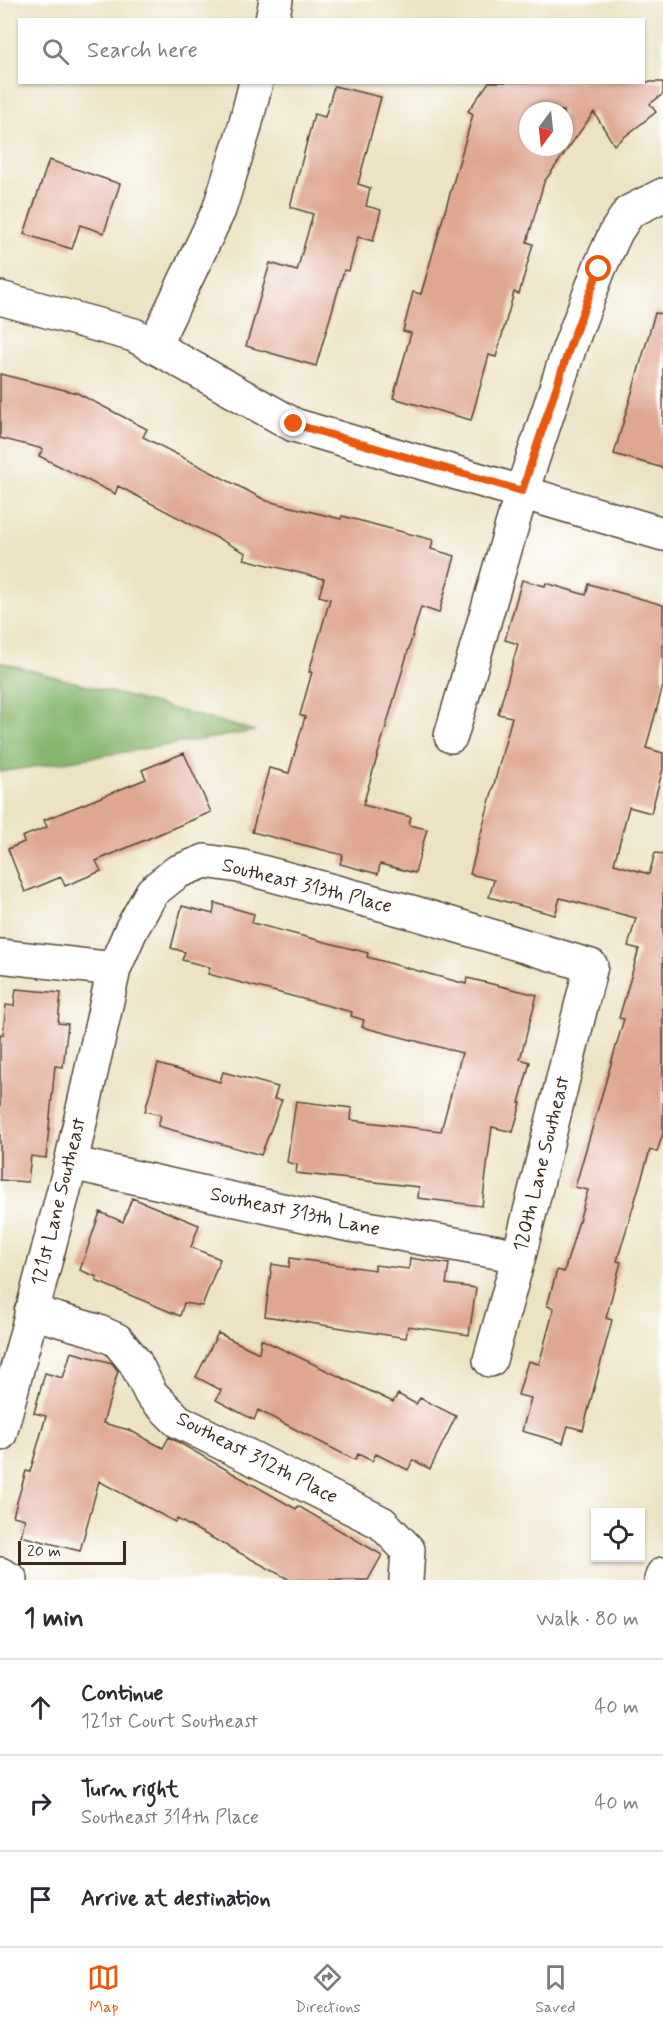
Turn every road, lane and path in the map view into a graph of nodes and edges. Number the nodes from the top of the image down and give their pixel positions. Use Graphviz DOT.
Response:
graph roads {
  1 [pos="276,0"];
  2 [pos="272,18"];
  3 [pos="256,84"];
  4 [pos="663,195"];
  5 [pos="0,298"];
  6 [pos="154,346"];
  7 [pos="522,491"];
  8 [pos="663,534"];
  9 [pos="451,736"];
  10 [pos="0,956"];
  11 [pos="591,966"];
  12 [pos="114,969"];
  13 [pos="71,1162"];
  14 [pos="519,1256"];
  15 [pos="31,1312"];
  16 [pos="490,1360"];
  17 [pos="0,1434"];
  18 [pos="0,1574"];
  19 [pos="663,1574"];
  20 [pos="11,1580"];
  21 [pos="406,1580"];
  22 [pos="662,1580"];
  1 -- 2 [label="street"];
  3 -- 6 [label="street"];
  4 -- 7 [label="street"];
  5 -- 6 [label="street"];
  6 -- 7 [label="street"];
  7 -- 8 [label="street"];
  7 -- 9 [label="street"];
  10 -- 12 [label="street"];
  11 -- 12 [label="street, Southeast 313th Place"];
  11 -- 14 [label="street, 120th Lane Southeast"];
  12 -- 13 [label="street, 121st Lane Southeast"];
  13 -- 14 [label="street, Southeast 313th Lane"];
  13 -- 15 [label="street, 121st Lane Southeast"];
  14 -- 16 [label="street, 120th Lane Southeast"];
  15 -- 17 [label="street, 121st Lane Southeast"];
  15 -- 21 [label="street, Southeast 312th Place"];
  18 -- 20 [label="street"];
  19 -- 22 [label="street"];
}
